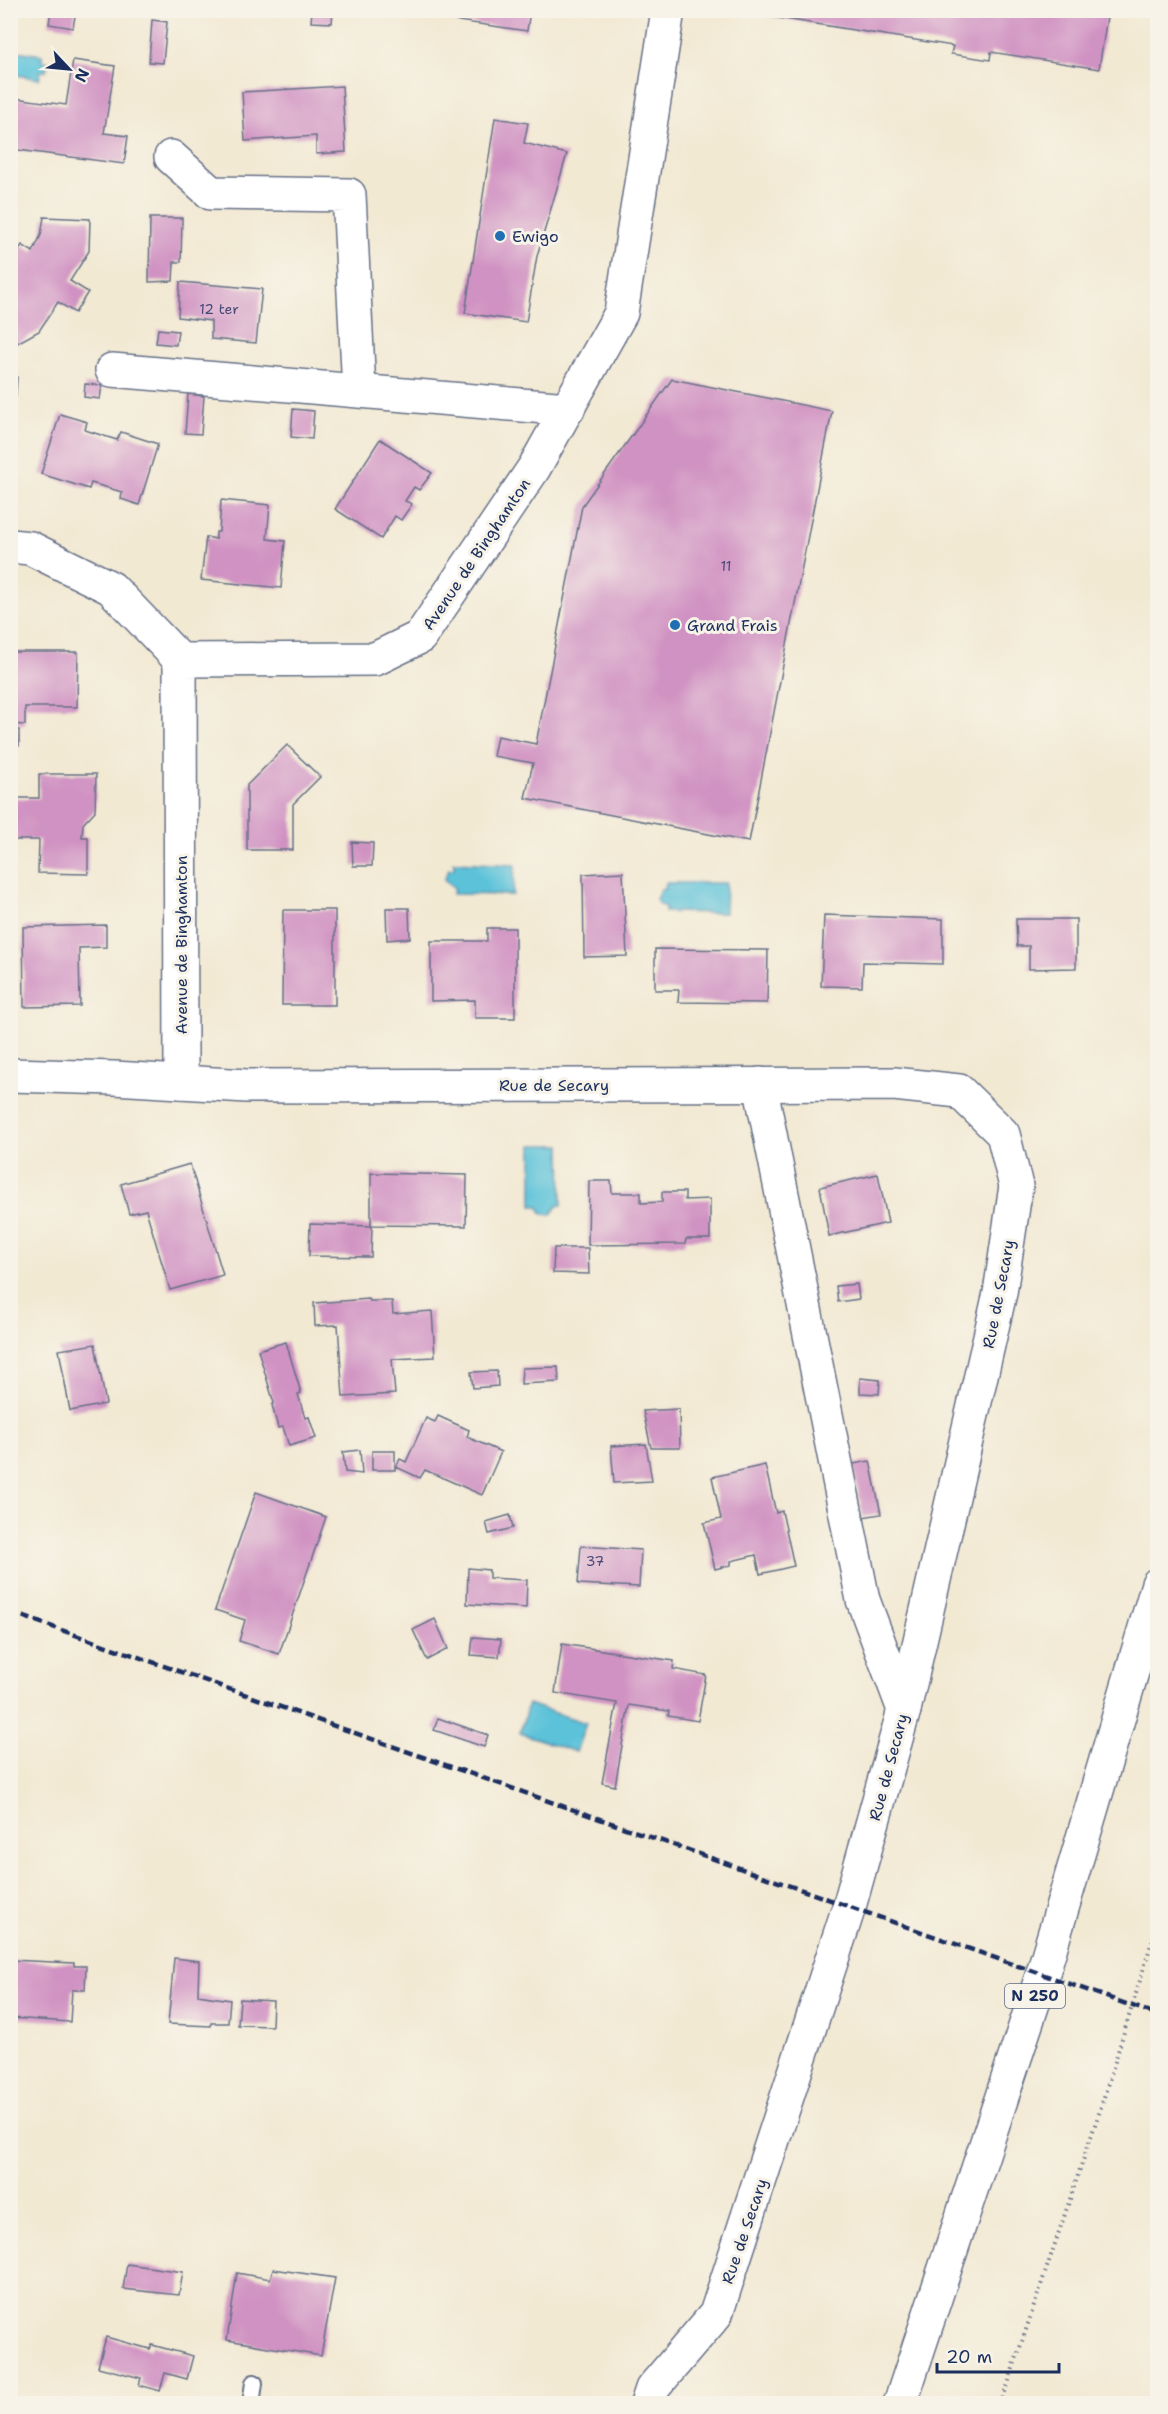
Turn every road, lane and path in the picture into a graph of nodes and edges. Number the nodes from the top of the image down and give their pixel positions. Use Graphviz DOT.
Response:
graph roads {
  1 [pos="668,10"];
  2 [pos="171,157"];
  3 [pos="112,370"];
  4 [pos="359,390"];
  5 [pos="568,409"];
  6 [pos="10,546"];
  7 [pos="180,660"];
  8 [pos="10,1074"];
  9 [pos="181,1083"];
  10 [pos="760,1084"];
  11 [pos="1158,1584"];
  12 [pos="904,1710"];
  13 [pos="1158,1922"];
  14 [pos="254,2383"];
  15 [pos="251,2403"];
  16 [pos="647,2403"];
  17 [pos="900,2403"];
  18 [pos="1000,2403"];
  1 -- 5 [label="street, Avenue de Binghamton"];
  2 -- 4 [label="street"];
  3 -- 4 [label="street"];
  4 -- 5 [label="street"];
  5 -- 7 [label="street, Avenue de Binghamton"];
  6 -- 7 [label="street"];
  7 -- 9 [label="street, Avenue de Binghamton"];
  8 -- 9 [label="street, Rue de Secary"];
  9 -- 10 [label="street, Rue de Secary"];
  10 -- 12 [label="street"];
  10 -- 12 [label="street, Rue de Secary"];
  11 -- 17 [label="street, N 250"];
  12 -- 16 [label="street, Rue de Secary"];
  13 -- 18 [label="path"];
  14 -- 15 [label="lane"];
}
